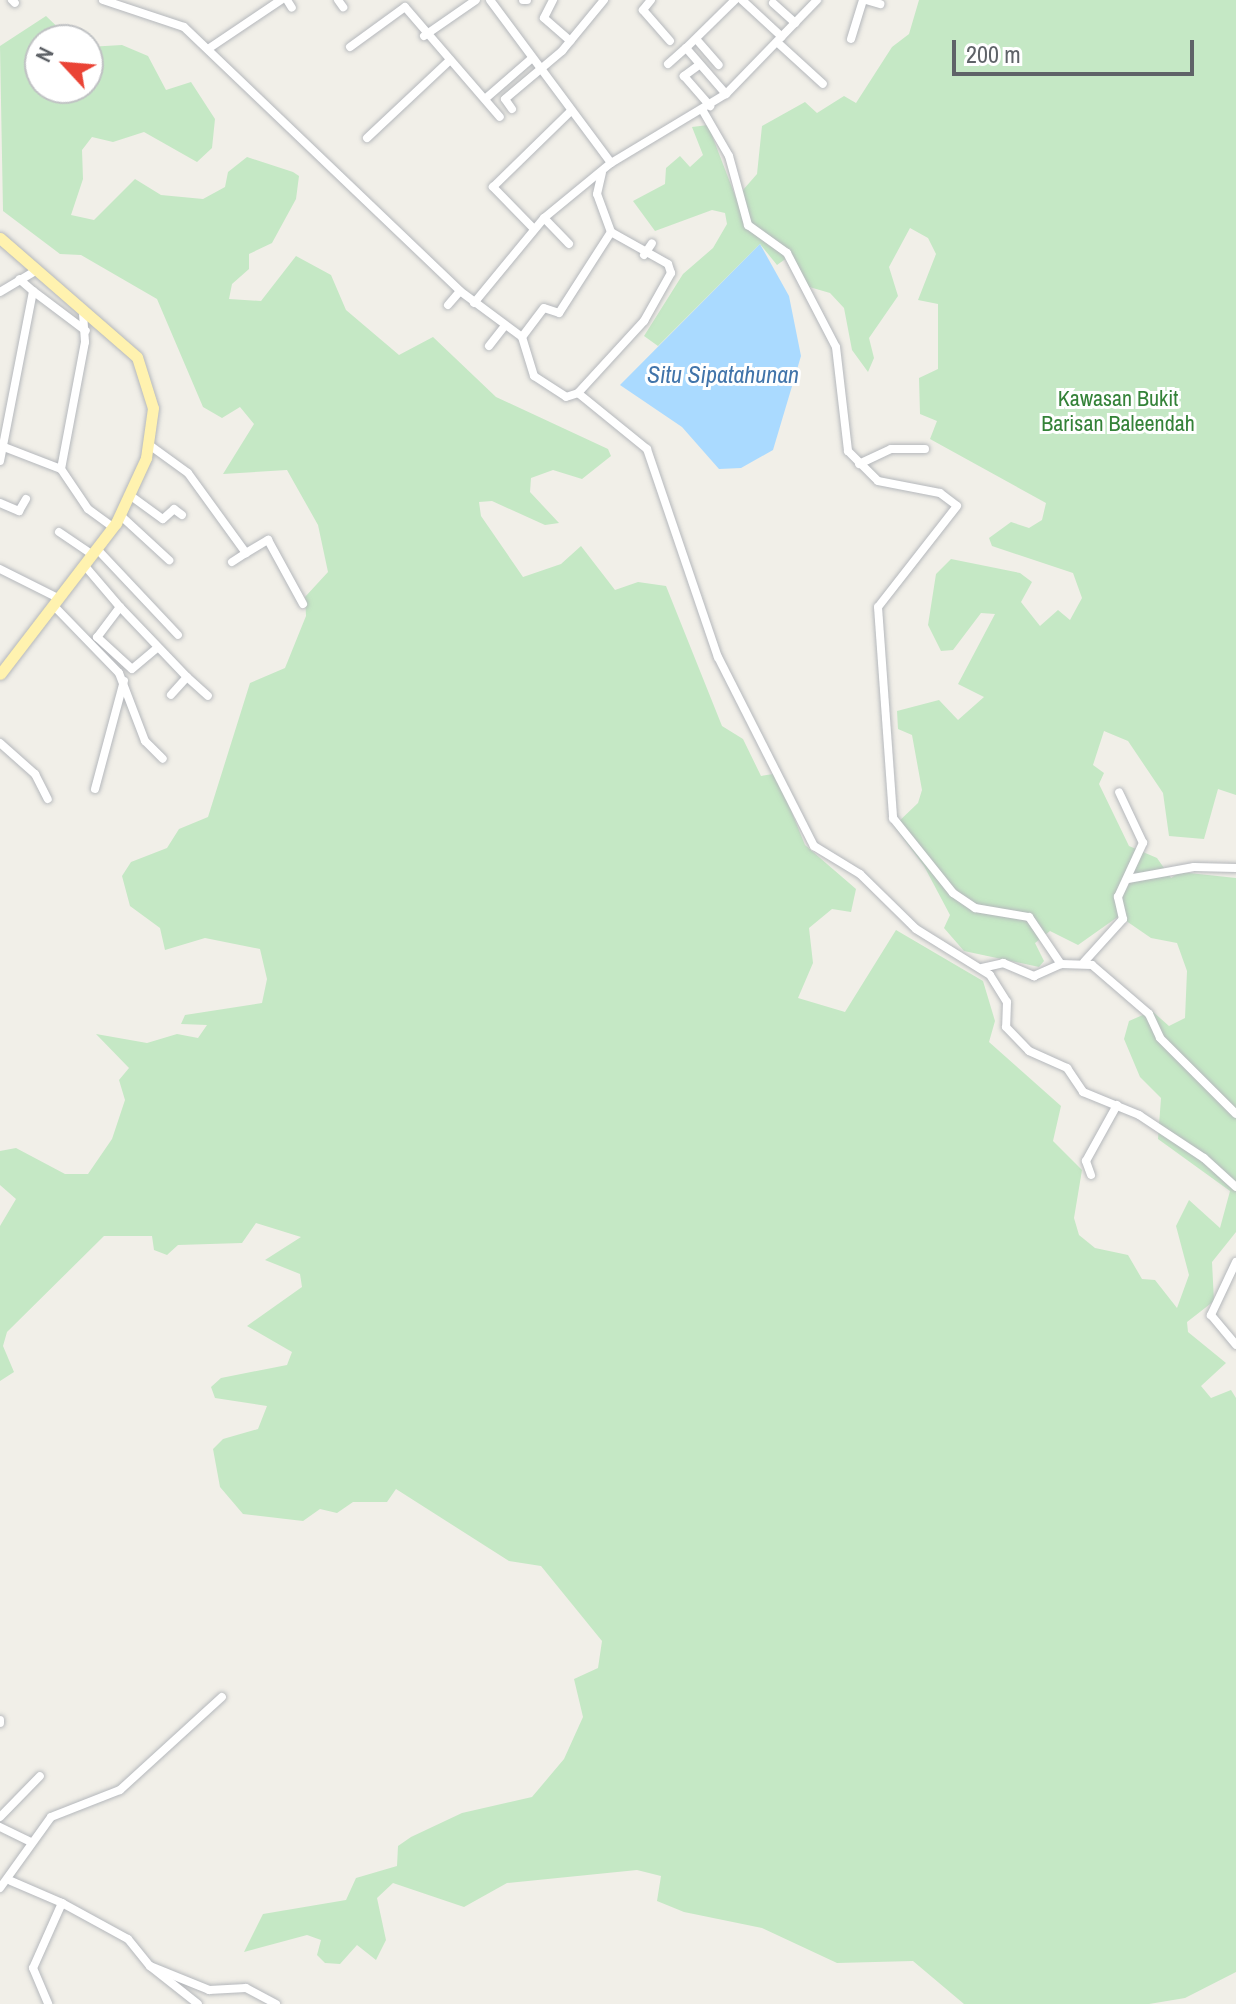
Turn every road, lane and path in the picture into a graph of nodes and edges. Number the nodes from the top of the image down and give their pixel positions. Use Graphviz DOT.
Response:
graph roads {
  1 [pos="103,0"];
  2 [pos="281,0"];
  3 [pos="476,0"];
  4 [pos="491,0"];
  5 [pos="553,0"];
  6 [pos="604,0"];
  7 [pos="651,0"];
  8 [pos="736,0"];
  9 [pos="817,0"];
  10 [pos="864,0"];
  11 [pos="409,3"];
  12 [pos="773,3"];
  13 [pos="880,4"];
  14 [pos="795,23"];
  15 [pos="426,35"];
  16 [pos="851,39"];
  17 [pos="697,40"];
  18 [pos="780,40"];
  19 [pos="570,41"];
  20 [pos="670,41"];
  21 [pos="350,47"];
  22 [pos="686,48"];
  23 [pos="208,49"];
  24 [pos="531,59"];
  25 [pos="450,60"];
  26 [pos="668,64"];
  27 [pos="699,65"];
  28 [pos="719,65"];
  29 [pos="540,70"];
  30 [pos="823,84"];
  31 [pos="726,94"];
  32 [pos="485,99"];
  33 [pos="706,108"];
  34 [pos="512,109"];
  35 [pos="571,111"];
  36 [pos="500,117"];
  37 [pos="367,138"];
  38 [pos="611,163"];
  39 [pos="602,173"];
  40 [pos="544,218"];
  41 [pos="534,229"];
  42 [pos="611,232"];
  43 [pos="0,238"];
  44 [pos="652,243"];
  45 [pos="569,244"];
  46 [pos="644,255"];
  47 [pos="37,270"];
  48 [pos="19,279"];
  49 [pos="33,291"];
  50 [pos="460,291"];
  51 [pos="0,292"];
  52 [pos="474,303"];
  53 [pos="448,305"];
  54 [pos="82,309"];
  55 [pos="504,327"];
  56 [pos="86,331"];
  57 [pos="522,337"];
  58 [pos="489,346"];
  59 [pos="578,393"];
  60 [pos="148,444"];
  61 [pos="4,447"];
  62 [pos="925,449"];
  63 [pos="0,461"];
  64 [pos="859,464"];
  65 [pos="61,469"];
  66 [pos="131,496"];
  67 [pos="26,499"];
  68 [pos="0,503"];
  69 [pos="120,515"];
  70 [pos="182,515"];
  71 [pos="113,527"];
  72 [pos="59,532"];
  73 [pos="95,552"];
  74 [pos="244,557"];
  75 [pos="169,560"];
  76 [pos="232,562"];
  77 [pos="85,566"];
  78 [pos="0,569"];
  79 [pos="57,602"];
  80 [pos="303,604"];
  81 [pos="120,607"];
  82 [pos="178,635"];
  83 [pos="157,648"];
  84 [pos="0,674"];
  85 [pos="187,677"];
  86 [pos="124,681"];
  87 [pos="171,695"];
  88 [pos="208,696"];
  89 [pos="0,743"];
  90 [pos="163,759"];
  91 [pos="95,789"];
  92 [pos="1119,792"];
  93 [pos="48,799"];
  94 [pos="1236,868"];
  95 [pos="1128,879"];
  96 [pos="1084,962"];
  97 [pos="1061,964"];
  98 [pos="982,968"];
  99 [pos="1117,1105"];
  100 [pos="1236,1114"];
  101 [pos="1091,1175"];
  102 [pos="1236,1187"];
  103 [pos="1236,1262"];
  104 [pos="1236,1345"];
  105 [pos="222,1697"];
  106 [pos="40,1776"];
  107 [pos="0,1817"];
  108 [pos="0,1827"];
  109 [pos="31,1842"];
  110 [pos="11,1881"];
  111 [pos="0,1888"];
  112 [pos="62,1903"];
  113 [pos="150,1966"];
  114 [pos="48,2004"];
  115 [pos="198,2004"];
  116 [pos="276,2004"];
  1 -- 23 [label="street"];
  2 -- 23 [label="street"];
  3 -- 15 [label="street"];
  4 -- 24 [label="street"];
  5 -- 19 [label="street"];
  6 -- 19 [label="street"];
  7 -- 20 [label="street"];
  8 -- 17 [label="street"];
  8 -- 18 [label="street"];
  9 -- 14 [label="street"];
  10 -- 13 [label="street"];
  10 -- 16 [label="street"];
  11 -- 15 [label="street"];
  11 -- 21 [label="street"];
  12 -- 14 [label="street"];
  14 -- 18 [label="street"];
  15 -- 25 [label="street"];
  17 -- 22 [label="street"];
  17 -- 28 [label="street"];
  18 -- 30 [label="street"];
  18 -- 31 [label="street"];
  19 -- 29 [label="street"];
  22 -- 26 [label="street"];
  22 -- 27 [label="street"];
  23 -- 50 [label="street"];
  24 -- 29 [label="street"];
  24 -- 32 [label="street"];
  25 -- 32 [label="street"];
  25 -- 37 [label="street"];
  27 -- 31 [label="street"];
  27 -- 33 [label="street"];
  29 -- 34 [label="street"];
  29 -- 35 [label="street"];
  31 -- 33 [label="street"];
  32 -- 36 [label="street"];
  33 -- 38 [label="street"];
  33 -- 64 [label="street"];
  35 -- 38 [label="street"];
  35 -- 41 [label="street"];
  38 -- 39 [label="street"];
  39 -- 40 [label="street"];
  39 -- 42 [label="street"];
  40 -- 41 [label="street"];
  40 -- 45 [label="street"];
  41 -- 52 [label="street"];
  42 -- 46 [label="street"];
  42 -- 57 [label="street"];
  43 -- 47 [label="main road"];
  44 -- 46 [label="street"];
  46 -- 59 [label="street"];
  47 -- 48 [label="street"];
  47 -- 54 [label="main road"];
  48 -- 49 [label="street"];
  48 -- 51 [label="street"];
  49 -- 56 [label="street"];
  49 -- 61 [label="street"];
  50 -- 52 [label="street"];
  50 -- 53 [label="street"];
  52 -- 55 [label="street"];
  54 -- 56 [label="street"];
  54 -- 60 [label="main road"];
  55 -- 57 [label="street"];
  55 -- 58 [label="street"];
  56 -- 65 [label="street"];
  57 -- 59 [label="street"];
  59 -- 98 [label="street"];
  60 -- 66 [label="main road"];
  60 -- 74 [label="street"];
  61 -- 63 [label="street"];
  61 -- 65 [label="street"];
  62 -- 64 [label="street"];
  64 -- 97 [label="street"];
  65 -- 71 [label="street"];
  66 -- 69 [label="main road"];
  66 -- 70 [label="street"];
  67 -- 68 [label="street"];
  69 -- 71 [label="main road"];
  69 -- 75 [label="street"];
  71 -- 73 [label="main road"];
  72 -- 73 [label="street"];
  73 -- 77 [label="main road"];
  73 -- 82 [label="street"];
  74 -- 76 [label="street"];
  74 -- 80 [label="street"];
  77 -- 79 [label="main road"];
  77 -- 81 [label="street"];
  78 -- 79 [label="street"];
  79 -- 84 [label="main road"];
  79 -- 86 [label="street"];
  81 -- 83 [label="street"];
  81 -- 83 [label="street"];
  83 -- 85 [label="street"];
  85 -- 87 [label="street"];
  85 -- 88 [label="street"];
  86 -- 90 [label="street"];
  86 -- 91 [label="street"];
  89 -- 93 [label="street"];
  92 -- 95 [label="street"];
  94 -- 95 [label="street"];
  95 -- 96 [label="street"];
  96 -- 97 [label="street"];
  96 -- 100 [label="street"];
  97 -- 98 [label="street"];
  98 -- 99 [label="street"];
  99 -- 101 [label="street"];
  99 -- 102 [label="street"];
  103 -- 104 [label="street"];
  105 -- 109 [label="street"];
  106 -- 107 [label="street"];
  108 -- 109 [label="street"];
  109 -- 110 [label="street"];
  110 -- 111 [label="street"];
  110 -- 112 [label="street"];
  112 -- 113 [label="street"];
  112 -- 114 [label="street"];
  113 -- 115 [label="street"];
  113 -- 116 [label="street"];
}
